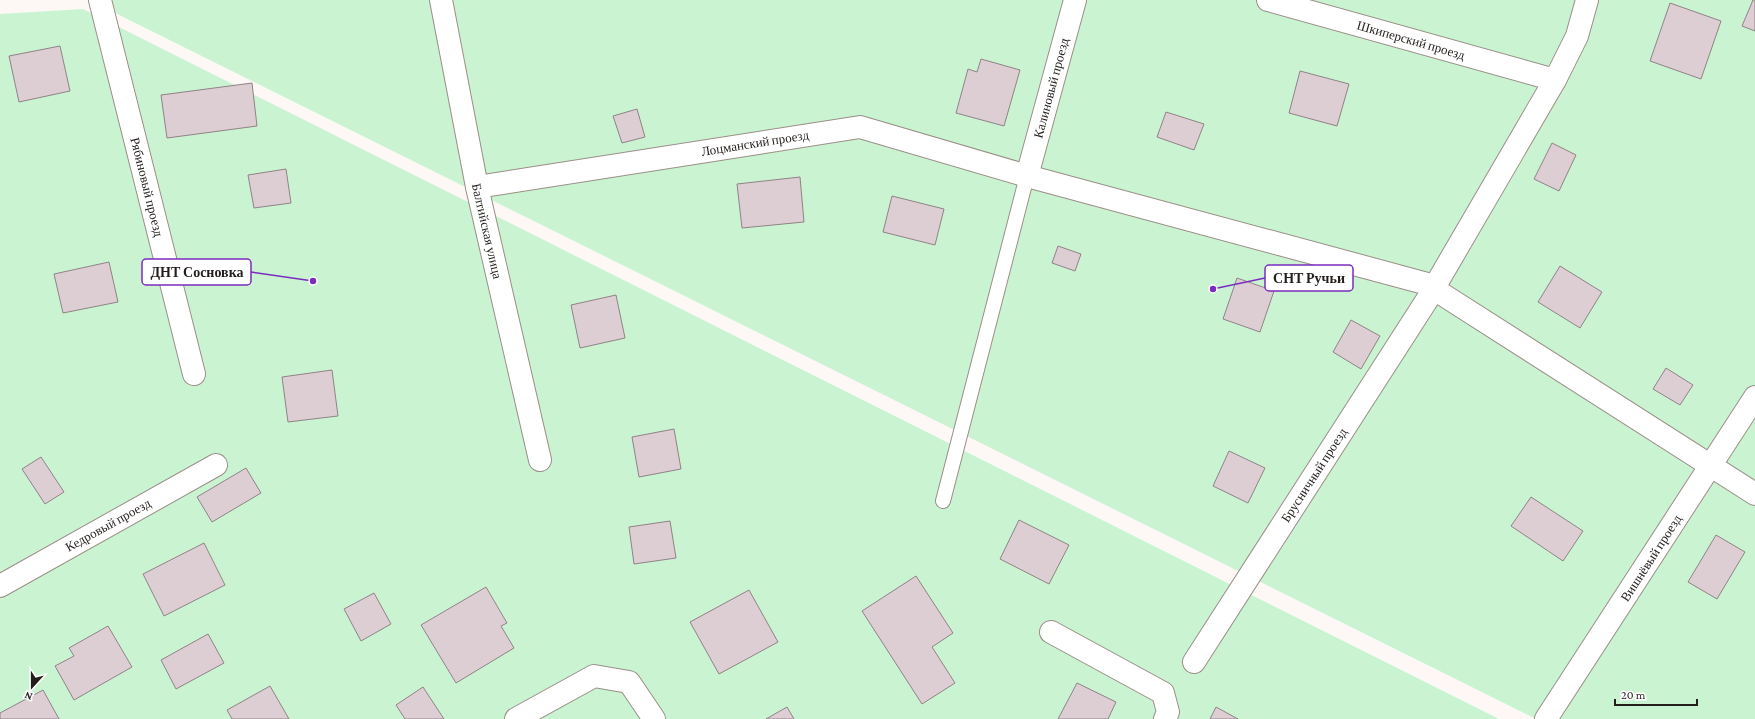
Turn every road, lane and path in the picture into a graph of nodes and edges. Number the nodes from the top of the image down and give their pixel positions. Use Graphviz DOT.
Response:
graph roads {
  1 [pos="100,0"];
  2 [pos="442,0"];
  3 [pos="1075,0"];
  4 [pos="1268,0"];
  5 [pos="1587,0"];
  6 [pos="1555,80"];
  7 [pos="1028,176"];
  8 [pos="477,188"];
  9 [pos="1435,287"];
  10 [pos="194,374"];
  11 [pos="1755,397"];
  12 [pos="540,460"];
  13 [pos="216,465"];
  14 [pos="1711,465"];
  15 [pos="1755,494"];
  16 [pos="943,501"];
  17 [pos="0,586"];
  18 [pos="1051,632"];
  19 [pos="1194,662"];
  20 [pos="516,719"];
  21 [pos="654,719"];
  22 [pos="1165,719"];
  23 [pos="1546,719"];
  1 -- 10 [label="street, Рябиновый проезд"];
  2 -- 8 [label="street, Балтийская улица"];
  3 -- 7 [label="street, Калиновый проезд"];
  4 -- 6 [label="street, Шкиперский проезд"];
  5 -- 6 [label="street, Брусничный проезд"];
  6 -- 9 [label="street, Брусничный проезд"];
  7 -- 8 [label="street, Лоцманский проезд"];
  7 -- 9 [label="street, Лоцманский проезд"];
  7 -- 16 [label="lane"];
  8 -- 12 [label="street, Балтийская улица"];
  9 -- 14 [label="street, Лоцманский проезд"];
  9 -- 19 [label="street, Брусничный проезд"];
  11 -- 14 [label="street, Вишнёвый проезд"];
  13 -- 17 [label="street, Кедровый проезд"];
  14 -- 15 [label="street, Лоцманский проезд"];
  14 -- 23 [label="street, Вишнёвый проезд"];
  18 -- 22 [label="street"];
  20 -- 21 [label="street"];
}
